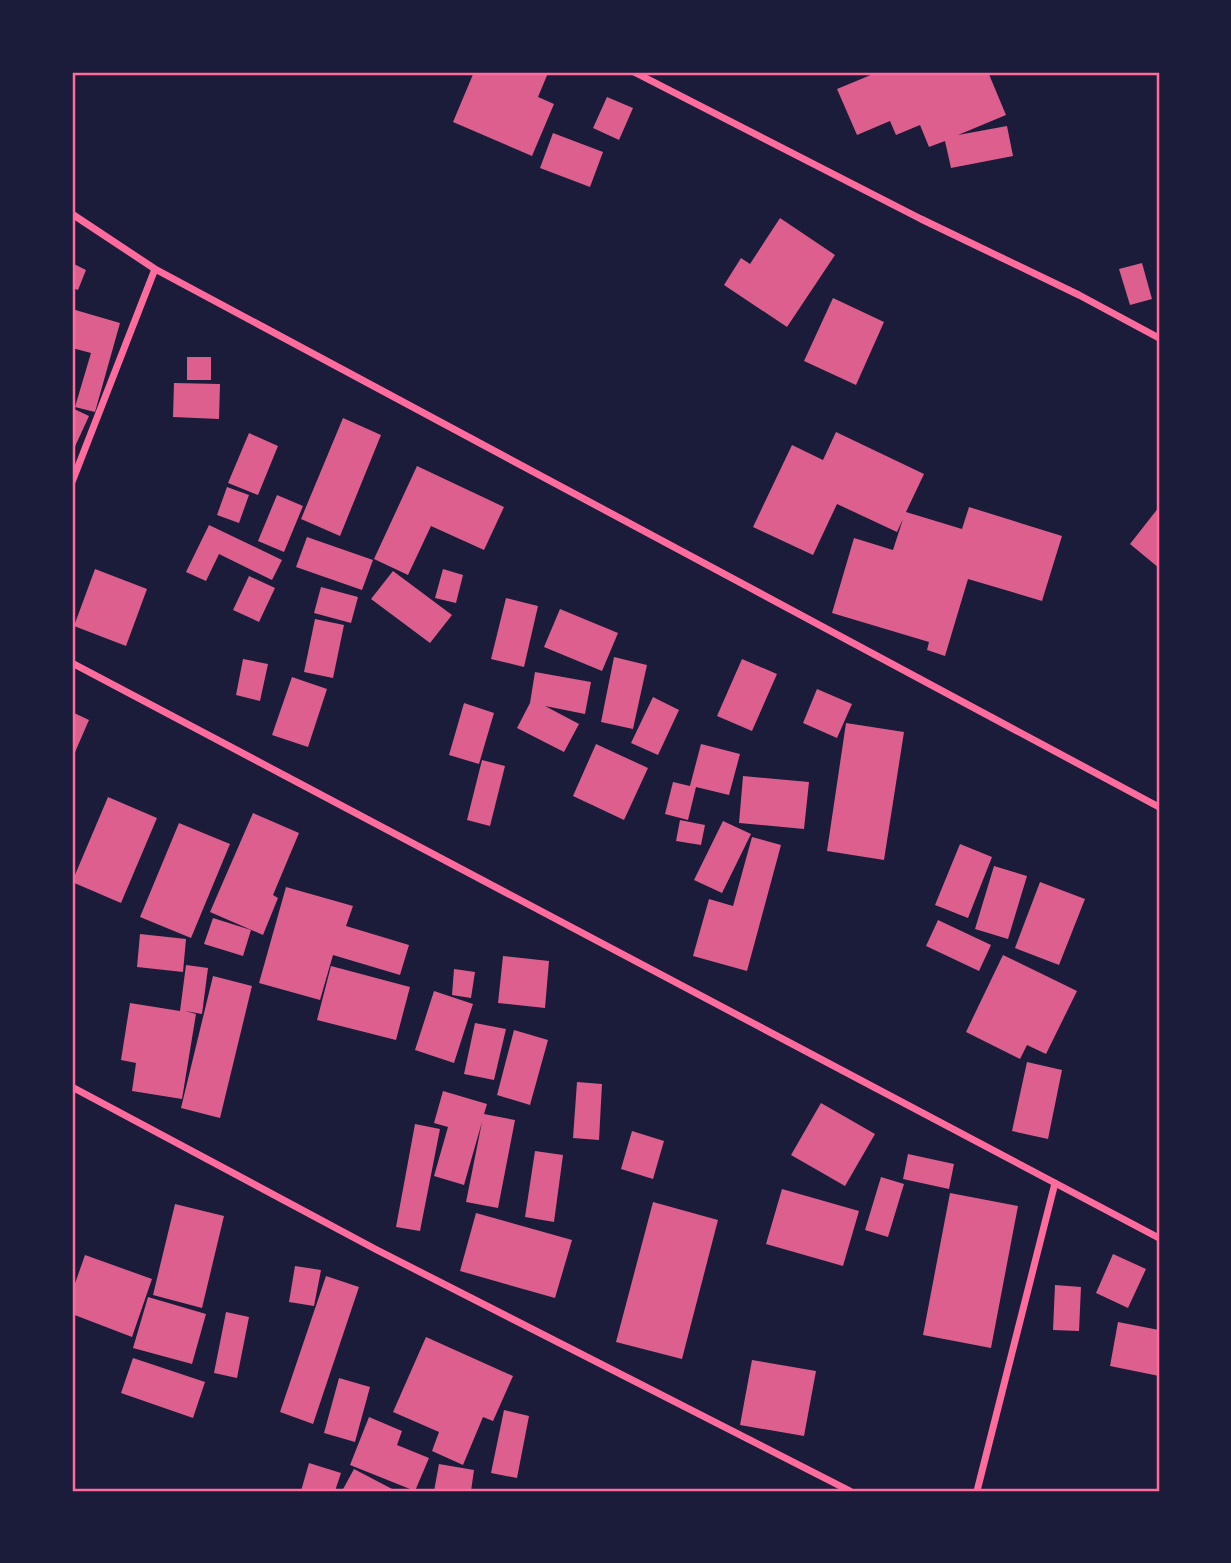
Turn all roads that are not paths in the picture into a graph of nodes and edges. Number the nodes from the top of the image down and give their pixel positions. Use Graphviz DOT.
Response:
graph roads {
  1 [pos="634,72"];
  2 [pos="72,214"];
  3 [pos="155,269"];
  4 [pos="1159,338"];
  5 [pos="72,482"];
  6 [pos="72,663"];
  7 [pos="1159,807"];
  8 [pos="72,1087"];
  9 [pos="1055,1183"];
  10 [pos="1159,1238"];
  11 [pos="850,1491"];
  12 [pos="977,1491"];
  1 -- 4 [label="street"];
  2 -- 3 [label="street"];
  3 -- 5 [label="street"];
  3 -- 7 [label="street"];
  6 -- 9 [label="street"];
  8 -- 11 [label="street"];
  9 -- 10 [label="street"];
  9 -- 12 [label="street"];
}
